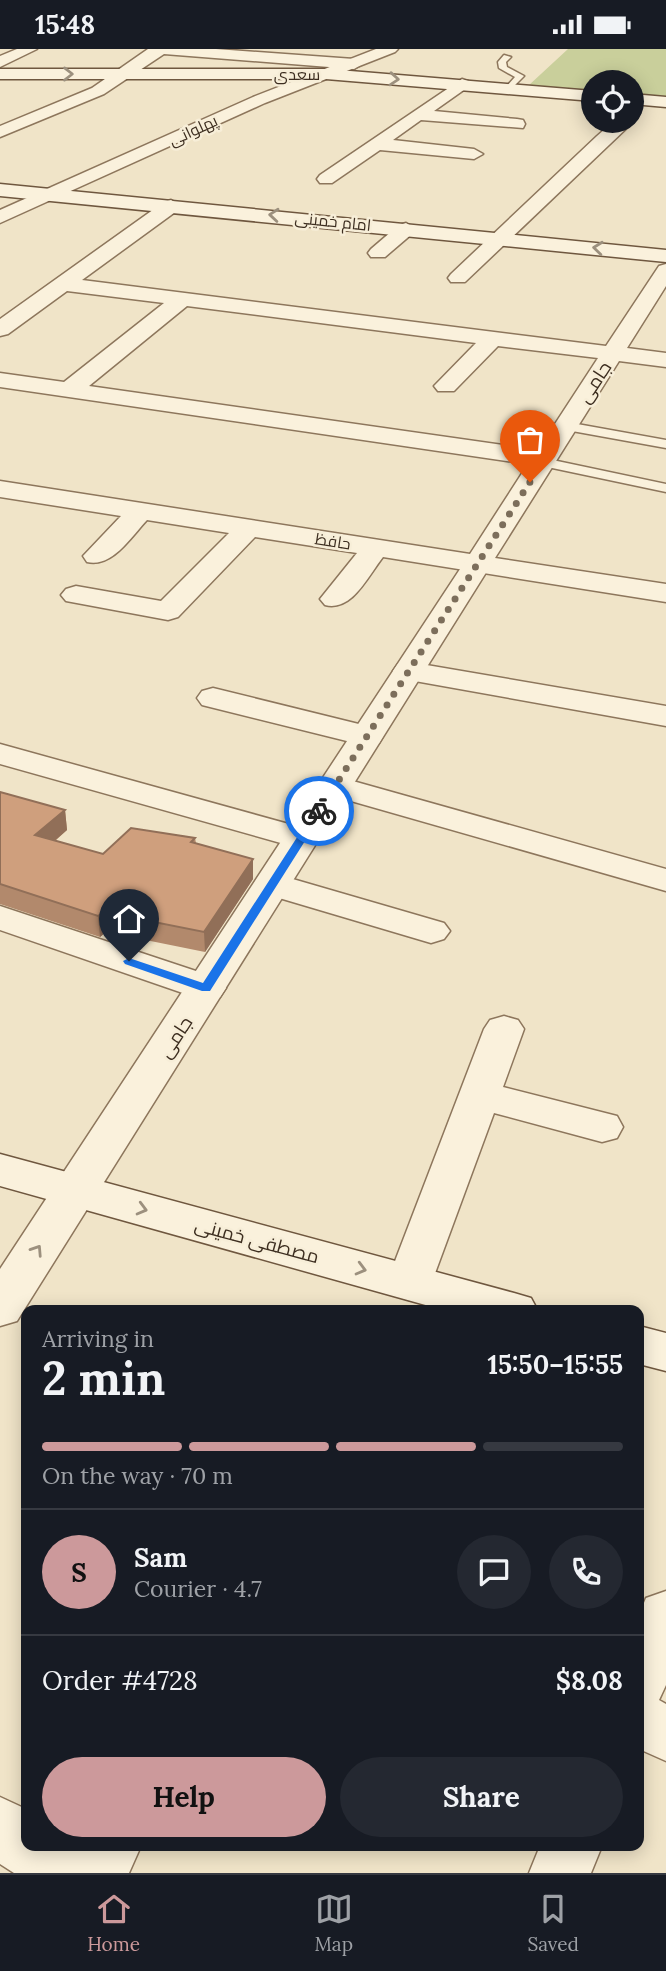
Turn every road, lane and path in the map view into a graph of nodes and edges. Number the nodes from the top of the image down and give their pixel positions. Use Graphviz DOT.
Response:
graph roads {
  1 [pos="29,49"];
  2 [pos="160,49"];
  3 [pos="388,49"];
  4 [pos="507,57"];
  5 [pos="0,62"];
  6 [pos="354,64"];
  7 [pos="125,73"];
  8 [pos="0,74"];
  9 [pos="326,74"];
  10 [pos="462,84"];
  11 [pos="509,88"];
  12 [pos="581,95"];
  13 [pos="644,100"];
  14 [pos="666,102"];
  15 [pos="418,115"];
  16 [pos="517,124"];
  17 [pos="0,132"];
  18 [pos="610,133"];
  19 [pos="377,143"];
  20 [pos="474,154"];
  21 [pos="352,161"];
  22 [pos="376,163"];
  23 [pos="326,179"];
  24 [pos="0,190"];
  25 [pos="51,195"];
  26 [pos="171,206"];
  27 [pos="0,217"];
  28 [pos="405,229"];
  29 [pos="503,239"];
  30 [pos="378,253"];
  31 [pos="666,255"];
  32 [pos="458,278"];
  33 [pos="664,278"];
  34 [pos="63,284"];
  35 [pos="182,299"];
  36 [pos="654,309"];
  37 [pos="0,329"];
  38 [pos="493,338"];
  39 [pos="613,353"];
  40 [pos="666,360"];
  41 [pos="0,380"];
  42 [pos="446,386"];
  43 [pos="69,390"];
  44 [pos="566,426"];
  45 [pos="666,444"];
  46 [pos="544,460"];
  47 [pos="666,488"];
  48 [pos="0,489"];
  49 [pos="141,511"];
  50 [pos="249,528"];
  51 [pos="376,548"];
  52 [pos="97,556"];
  53 [pos="478,563"];
  54 [pos="666,593"];
  55 [pos="76,595"];
  56 [pos="335,599"];
  57 [pos="409,671"];
  58 [pos="213,698"];
  59 [pos="666,716"];
  60 [pos="368,736"];
  61 [pos="0,754"];
  62 [pos="335,786"];
  63 [pos="302,838"];
  64 [pos="666,880"];
  65 [pos="272,884"];
  66 [pos="0,916"];
  67 [pos="431,932"];
  68 [pos="206,988"];
  69 [pos="504,1029"];
  70 [pos="480,1095"];
  71 [pos="602,1127"];
  72 [pos="0,1170"];
  73 [pos="76,1191"];
  74 [pos="410,1282"];
  75 [pos="492,1305"];
  76 [pos="0,1308"];
  77 [pos="644,1346"];
  78 [pos="666,1352"];
  79 [pos="666,1616"];
  80 [pos="644,1670"];
  81 [pos="644,1722"];
  82 [pos="666,1733"];
  83 [pos="0,1827"];
  84 [pos="21,1842"];
  85 [pos="34,1851"];
  86 [pos="107,1851"];
  87 [pos="569,1851"];
  88 [pos="67,1873"];
  89 [pos="96,1873"];
  90 [pos="560,1873"];
  1 -- 5 [label="street"];
  2 -- 6 [label="street"];
  2 -- 7 [label="street"];
  3 -- 6 [label="street, پهلوانی"];
  4 -- 11 [label="lane"];
  6 -- 9 [label="street, پهلوانی"];
  8 -- 7 [label="street, سعدی, one-way"];
  7 -- 9 [label="street, سعدی"];
  7 -- 17 [label="street"];
  9 -- 10 [label="street, سعدی, one-way"];
  9 -- 25 [label="street, پهلوانی"];
  10 -- 11 [label="street, سعدی"];
  10 -- 15 [label="street"];
  11 -- 12 [label="street, سعدی"];
  13 -- 14 [label="street"];
  15 -- 16 [label="street"];
  15 -- 19 [label="street"];
  18 -- 29 [label="street"];
  19 -- 20 [label="street"];
  19 -- 21 [label="street"];
  21 -- 22 [label="street"];
  21 -- 23 [label="street"];
  24 -- 25 [label="street, امام خمینی"];
  25 -- 26 [label="street, امام خمینی"];
  25 -- 27 [label="street, پهلوانی"];
  28 -- 26 [label="street, امام خمینی, one-way"];
  26 -- 34 [label="street"];
  28 -- 29 [label="street, امام خمینی"];
  28 -- 30 [label="street"];
  31 -- 29 [label="street, امام خمینی, one-way"];
  29 -- 32 [label="street"];
  33 -- 36 [label="street, جامی"];
  34 -- 35 [label="street"];
  34 -- 37 [label="street"];
  35 -- 38 [label="street"];
  35 -- 43 [label="street"];
  36 -- 39 [label="street, جامی"];
  38 -- 39 [label="street"];
  38 -- 42 [label="street"];
  39 -- 40 [label="street"];
  39 -- 44 [label="street, جامی"];
  41 -- 43 [label="street"];
  43 -- 46 [label="street"];
  44 -- 45 [label="lane"];
  44 -- 46 [label="street, جامی"];
  46 -- 47 [label="lane"];
  46 -- 53 [label="street, جامی"];
  48 -- 49 [label="street, حافظ"];
  49 -- 50 [label="street, حافظ"];
  49 -- 52 [label="street"];
  50 -- 51 [label="street, حافظ"];
  50 -- 55 [label="street"];
  51 -- 53 [label="street, حافظ"];
  51 -- 56 [label="street"];
  53 -- 54 [label="street, حافظ"];
  53 -- 57 [label="street, جامی"];
  57 -- 59 [label="street"];
  57 -- 60 [label="street, جامی"];
  58 -- 60 [label="street"];
  60 -- 62 [label="street, جامی"];
  61 -- 63 [label="street"];
  62 -- 63 [label="street, جامی"];
  62 -- 64 [label="street"];
  63 -- 65 [label="street, جامی"];
  65 -- 67 [label="street"];
  65 -- 68 [label="street, جامی"];
  66 -- 68 [label="street"];
  68 -- 73 [label="street, جامی"];
  69 -- 70 [label="street"];
  70 -- 71 [label="street"];
  70 -- 74 [label="street"];
  72 -- 73 [label="street, مصطفی خمینی"];
  73 -- 74 [label="street, مصطفی خمینی, one-way"];
  76 -- 73 [label="street, جامی, one-way"];
  74 -- 75 [label="street, مصطفی خمینی"];
  77 -- 78 [label="street"];
  79 -- 80 [label="street"];
  81 -- 82 [label="street"];
  83 -- 84 [label="street"];
  85 -- 88 [label="street"];
  86 -- 89 [label="street"];
  87 -- 90 [label="street"];
}
